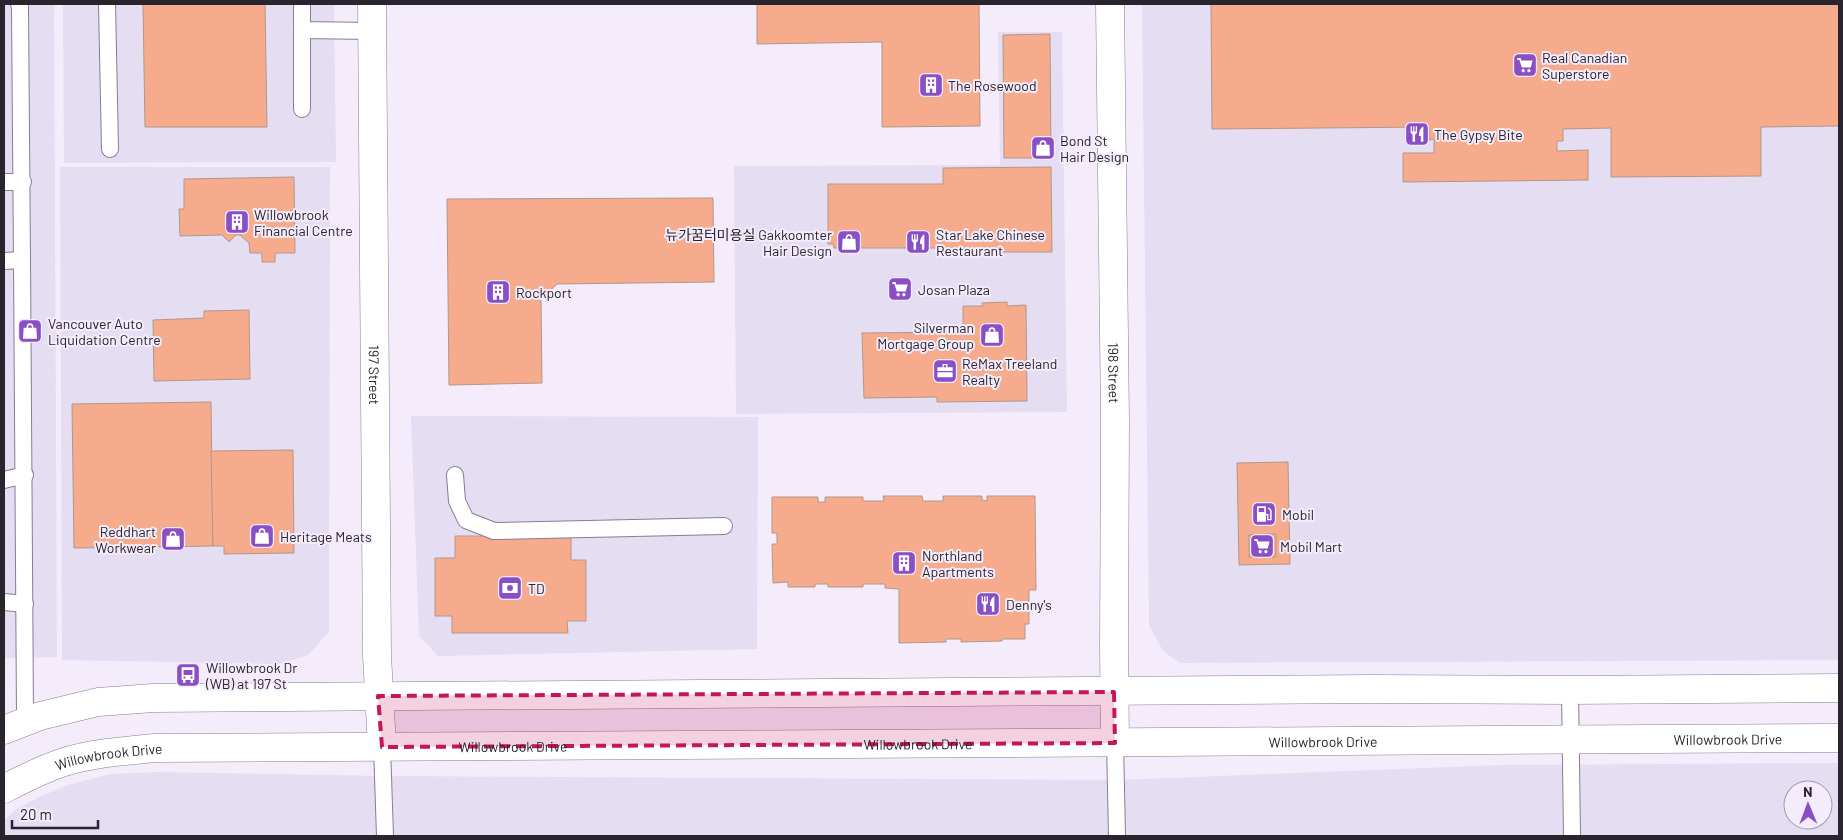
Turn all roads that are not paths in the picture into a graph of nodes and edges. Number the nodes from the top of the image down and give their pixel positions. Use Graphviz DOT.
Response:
graph roads {
  1 [pos="19,4"];
  2 [pos="107,4"];
  3 [pos="302,4"];
  4 [pos="372,4"];
  5 [pos="1110,4"];
  6 [pos="302,30"];
  7 [pos="372,30"];
  8 [pos="302,110"];
  9 [pos="110,149"];
  10 [pos="4,182"];
  11 [pos="23,182"];
  12 [pos="22,260"];
  13 [pos="4,261"];
  14 [pos="25,474"];
  15 [pos="455,475"];
  16 [pos="4,480"];
  17 [pos="724,526"];
  18 [pos="4,602"];
  19 [pos="25,604"];
  20 [pos="1839,688"];
  21 [pos="1570,690"];
  22 [pos="1114,692"];
  23 [pos="378,696"];
  24 [pos="18,719"];
  25 [pos="1839,738"];
  26 [pos="1571,740"];
  27 [pos="1115,743"];
  28 [pos="382,747"];
  29 [pos="4,789"];
  30 [pos="385,836"];
  31 [pos="1116,836"];
  32 [pos="1572,836"];
  1 -- 11 [label="lane"];
  2 -- 9 [label="lane"];
  3 -- 6 [label="lane"];
  4 -- 7 [label="main road, 197 Street"];
  5 -- 22 [label="main road, 198 Street"];
  6 -- 7 [label="lane"];
  6 -- 8 [label="lane"];
  7 -- 23 [label="main road, 197 Street"];
  10 -- 11 [label="lane"];
  11 -- 12 [label="lane"];
  12 -- 13 [label="lane"];
  12 -- 14 [label="lane"];
  14 -- 16 [label="lane"];
  14 -- 19 [label="lane"];
  15 -- 17 [label="lane"];
  18 -- 19 [label="lane"];
  19 -- 24 [label="lane"];
  20 -- 21 [label="main road"];
  21 -- 22 [label="main road"];
  21 -- 26 [label="lane"];
  22 -- 23 [label="main road"];
  22 -- 27 [label="main road, 198 Street"];
  23 -- 24 [label="main road"];
  23 -- 28 [label="main road, 197 Street"];
  25 -- 26 [label="main road, Willowbrook Drive"];
  26 -- 27 [label="main road, Willowbrook Drive"];
  26 -- 32 [label="lane"];
  27 -- 28 [label="main road, Willowbrook Drive"];
  27 -- 31 [label="lane"];
  28 -- 29 [label="main road, Willowbrook Drive"];
  28 -- 30 [label="lane"];
}
